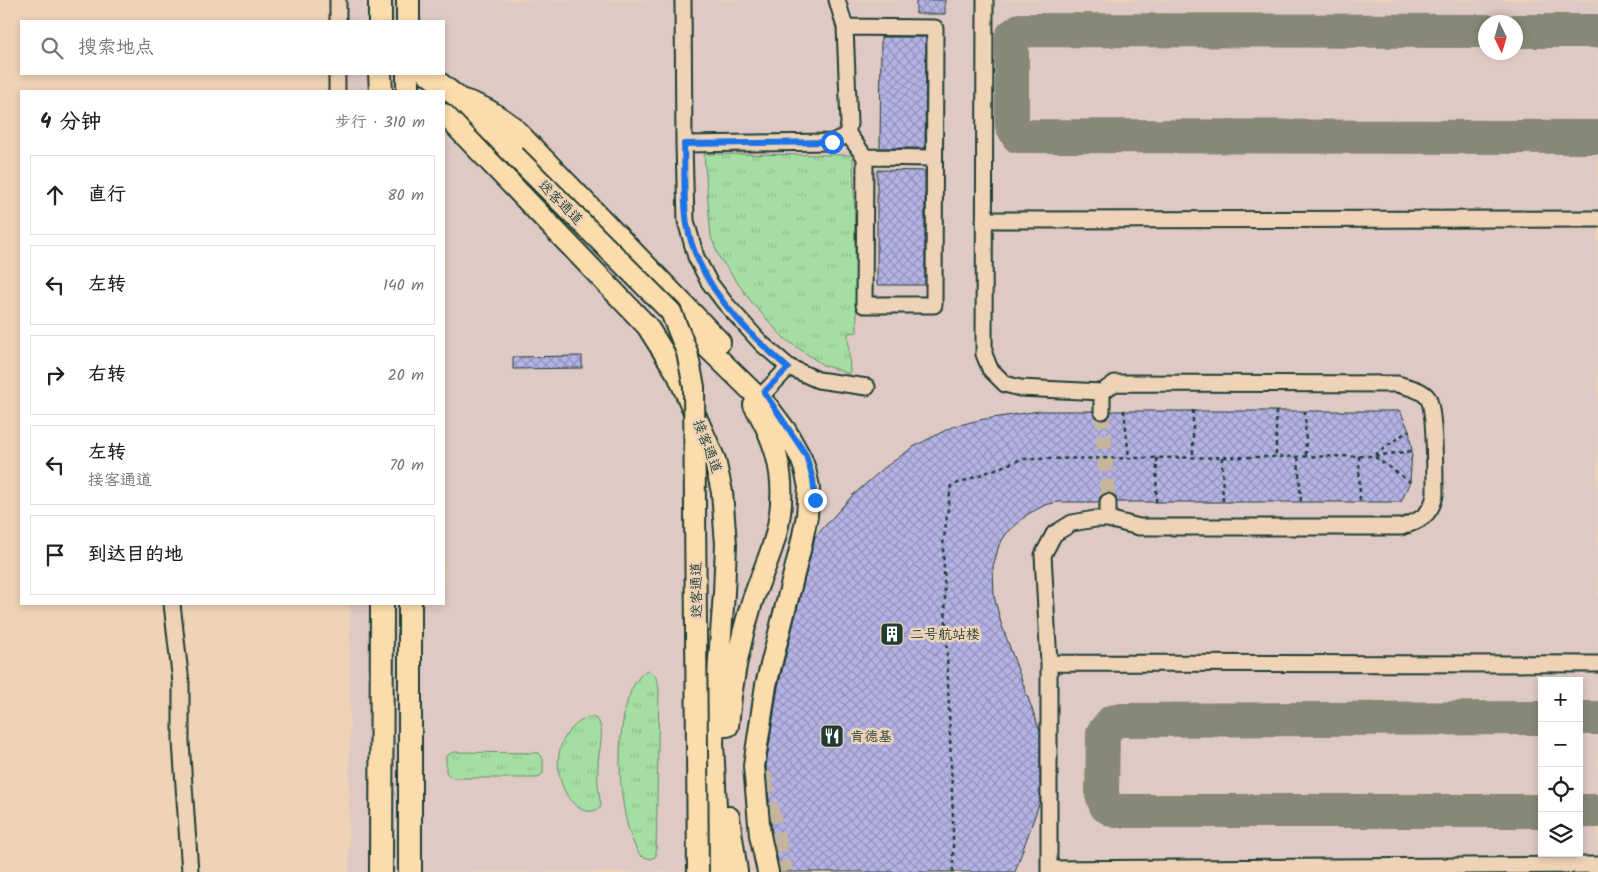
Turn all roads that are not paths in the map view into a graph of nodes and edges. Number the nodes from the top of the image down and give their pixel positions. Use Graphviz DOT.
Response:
graph roads {
  1 [pos="338,0"];
  2 [pos="380,0"];
  3 [pos="408,0"];
  4 [pos="683,0"];
  5 [pos="837,0"];
  6 [pos="985,0"];
  7 [pos="338,20"];
  8 [pos="380,20"];
  9 [pos="408,20"];
  10 [pos="845,27"];
  11 [pos="337,75"];
  12 [pos="429,75"];
  13 [pos="381,85"];
  14 [pos="409,86"];
  15 [pos="337,90"];
  16 [pos="460,98"];
  17 [pos="445,115"];
  18 [pos="848,134"];
  19 [pos="684,144"];
  20 [pos="864,157"];
  21 [pos="934,158"];
  22 [pos="1598,219"];
  23 [pos="984,220"];
  24 [pos="670,312"];
  25 [pos="788,368"];
  26 [pos="738,379"];
  27 [pos="866,387"];
  28 [pos="764,392"];
  29 [pos="1102,392"];
  30 [pos="1102,411"];
  31 [pos="1108,502"];
  32 [pos="1108,519"];
  33 [pos="807,548"];
  34 [pos="172,605"];
  35 [pos="382,605"];
  36 [pos="410,605"];
  37 [pos="1049,663"];
  38 [pos="1598,664"];
  39 [pos="1598,865"];
  40 [pos="1049,871"];
  41 [pos="190,872"];
  42 [pos="381,872"];
  43 [pos="410,872"];
  44 [pos="698,872"];
  45 [pos="719,872"];
  46 [pos="738,872"];
  47 [pos="768,872"];
  1 -- 7 [label="street"];
  2 -- 8 [label="highway"];
  3 -- 9 [label="highway"];
  4 -- 19 [label="street"];
  5 -- 10 [label="street"];
  6 -- 23 [label="street"];
  10 -- 18 [label="street"];
  10 -- 21 [label="street"];
  11 -- 15 [label="street"];
  12 -- 16 [label="main road"];
  13 -- 14 [label="main road"];
  16 -- 24 [label="main road, 送客通道, bridge"];
  16 -- 28 [label="main road"];
  17 -- 45 [label="main road, 接客通道"];
  18 -- 19 [label="street"];
  18 -- 20 [label="street"];
  19 -- 25 [label="street"];
  20 -- 21 [label="street"];
  20 -- 21 [label="street"];
  22 -- 23 [label="street"];
  23 -- 29 [label="street"];
  24 -- 26 [label="main road, 送客通道"];
  24 -- 44 [label="main road, 送客通道, bridge"];
  25 -- 27 [label="street"];
  25 -- 28 [label="street"];
  26 -- 46 [label="main road, 送客通道"];
  26 -- 47 [label="main road, 送客通道"];
  28 -- 33 [label="main road"];
  29 -- 30 [label="street"];
  29 -- 32 [label="street"];
  31 -- 32 [label="street"];
  32 -- 37 [label="street"];
  34 -- 41 [label="street"];
  35 -- 42 [label="highway"];
  36 -- 43 [label="highway"];
  37 -- 38 [label="street"];
  37 -- 40 [label="street"];
  39 -- 40 [label="street"];
}
